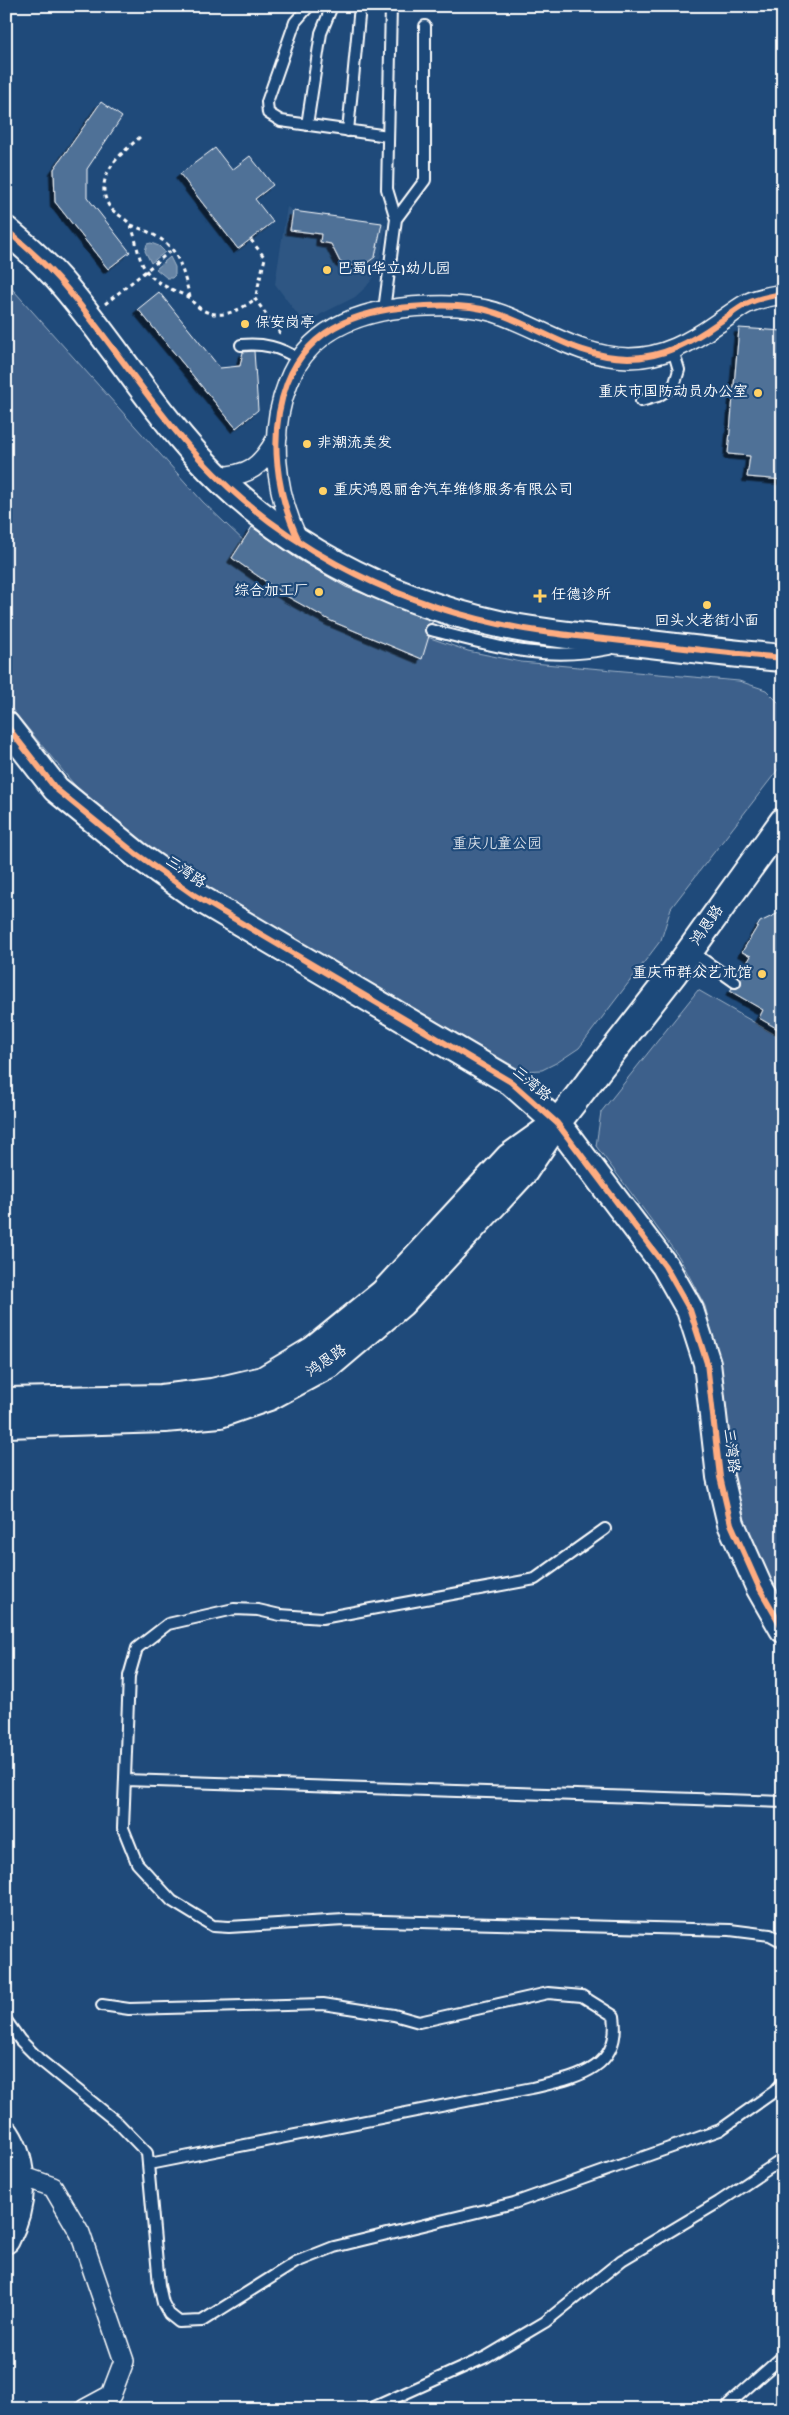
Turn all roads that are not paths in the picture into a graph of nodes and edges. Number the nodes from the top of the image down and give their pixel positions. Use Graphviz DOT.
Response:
graph roads {
  1 [pos="309,6"];
  2 [pos="332,6"];
  3 [pos="360,6"];
  4 [pos="391,6"];
  5 [pos="425,26"];
  6 [pos="307,125"];
  7 [pos="348,131"];
  8 [pos="388,136"];
  9 [pos="396,219"];
  10 [pos="6,230"];
  11 [pos="783,294"];
  12 [pos="384,310"];
  13 [pos="240,344"];
  14 [pos="673,350"];
  15 [pos="299,359"];
  16 [pos="641,401"];
  17 [pos="277,438"];
  18 [pos="217,476"];
  19 [pos="300,544"];
  20 [pos="431,630"];
  21 [pos="641,643"];
  22 [pos="775,660"];
  23 [pos="6,725"];
  24 [pos="783,821"];
  25 [pos="690,951"];
  26 [pos="735,982"];
  27 [pos="557,1123"];
  28 [pos="6,1401"];
  29 [pos="6,1424"];
  30 [pos="606,1529"];
  31 [pos="782,1625"];
  32 [pos="125,1780"];
  33 [pos="783,1802"];
  34 [pos="783,1942"];
  35 [pos="102,2005"];
  36 [pos="6,2020"];
  37 [pos="783,2082"];
  38 [pos="6,2134"];
  39 [pos="783,2159"];
  40 [pos="149,2164"];
  41 [pos="22,2176"];
  42 [pos="6,2240"];
  43 [pos="783,2356"];
  44 [pos="729,2404"];
  45 [pos="85,2409"];
  46 [pos="370,2409"];
  1 -- 6 [label="lane"];
  2 -- 6 [label="lane"];
  3 -- 7 [label="lane"];
  4 -- 8 [label="lane"];
  5 -- 9 [label="lane"];
  6 -- 7 [label="lane"];
  7 -- 8 [label="lane"];
  8 -- 9 [label="lane"];
  9 -- 12 [label="lane"];
  10 -- 18 [label="street"];
  11 -- 14 [label="street"];
  12 -- 14 [label="street"];
  12 -- 15 [label="street"];
  13 -- 15 [label="lane"];
  14 -- 16 [label="lane"];
  15 -- 17 [label="street"];
  17 -- 18 [label="street"];
  17 -- 19 [label="street"];
  18 -- 19 [label="street"];
  19 -- 21 [label="street"];
  20 -- 21 [label="lane"];
  21 -- 22 [label="street"];
  23 -- 27 [label="street, 三湾路"];
  24 -- 25 [label="street, 鸿恩路"];
  25 -- 26 [label="lane"];
  25 -- 27 [label="street, 鸿恩路"];
  27 -- 28 [label="street, 鸿恩路"];
  27 -- 29 [label="street, 鸿恩路"];
  27 -- 31 [label="street, 三湾路"];
  30 -- 32 [label="lane"];
  32 -- 33 [label="lane"];
  32 -- 34 [label="lane"];
  35 -- 40 [label="lane"];
  36 -- 40 [label="lane"];
  37 -- 40 [label="lane"];
  38 -- 41 [label="street"];
  39 -- 46 [label="lane"];
  41 -- 42 [label="street"];
  41 -- 45 [label="street"];
  43 -- 44 [label="lane"];
}
